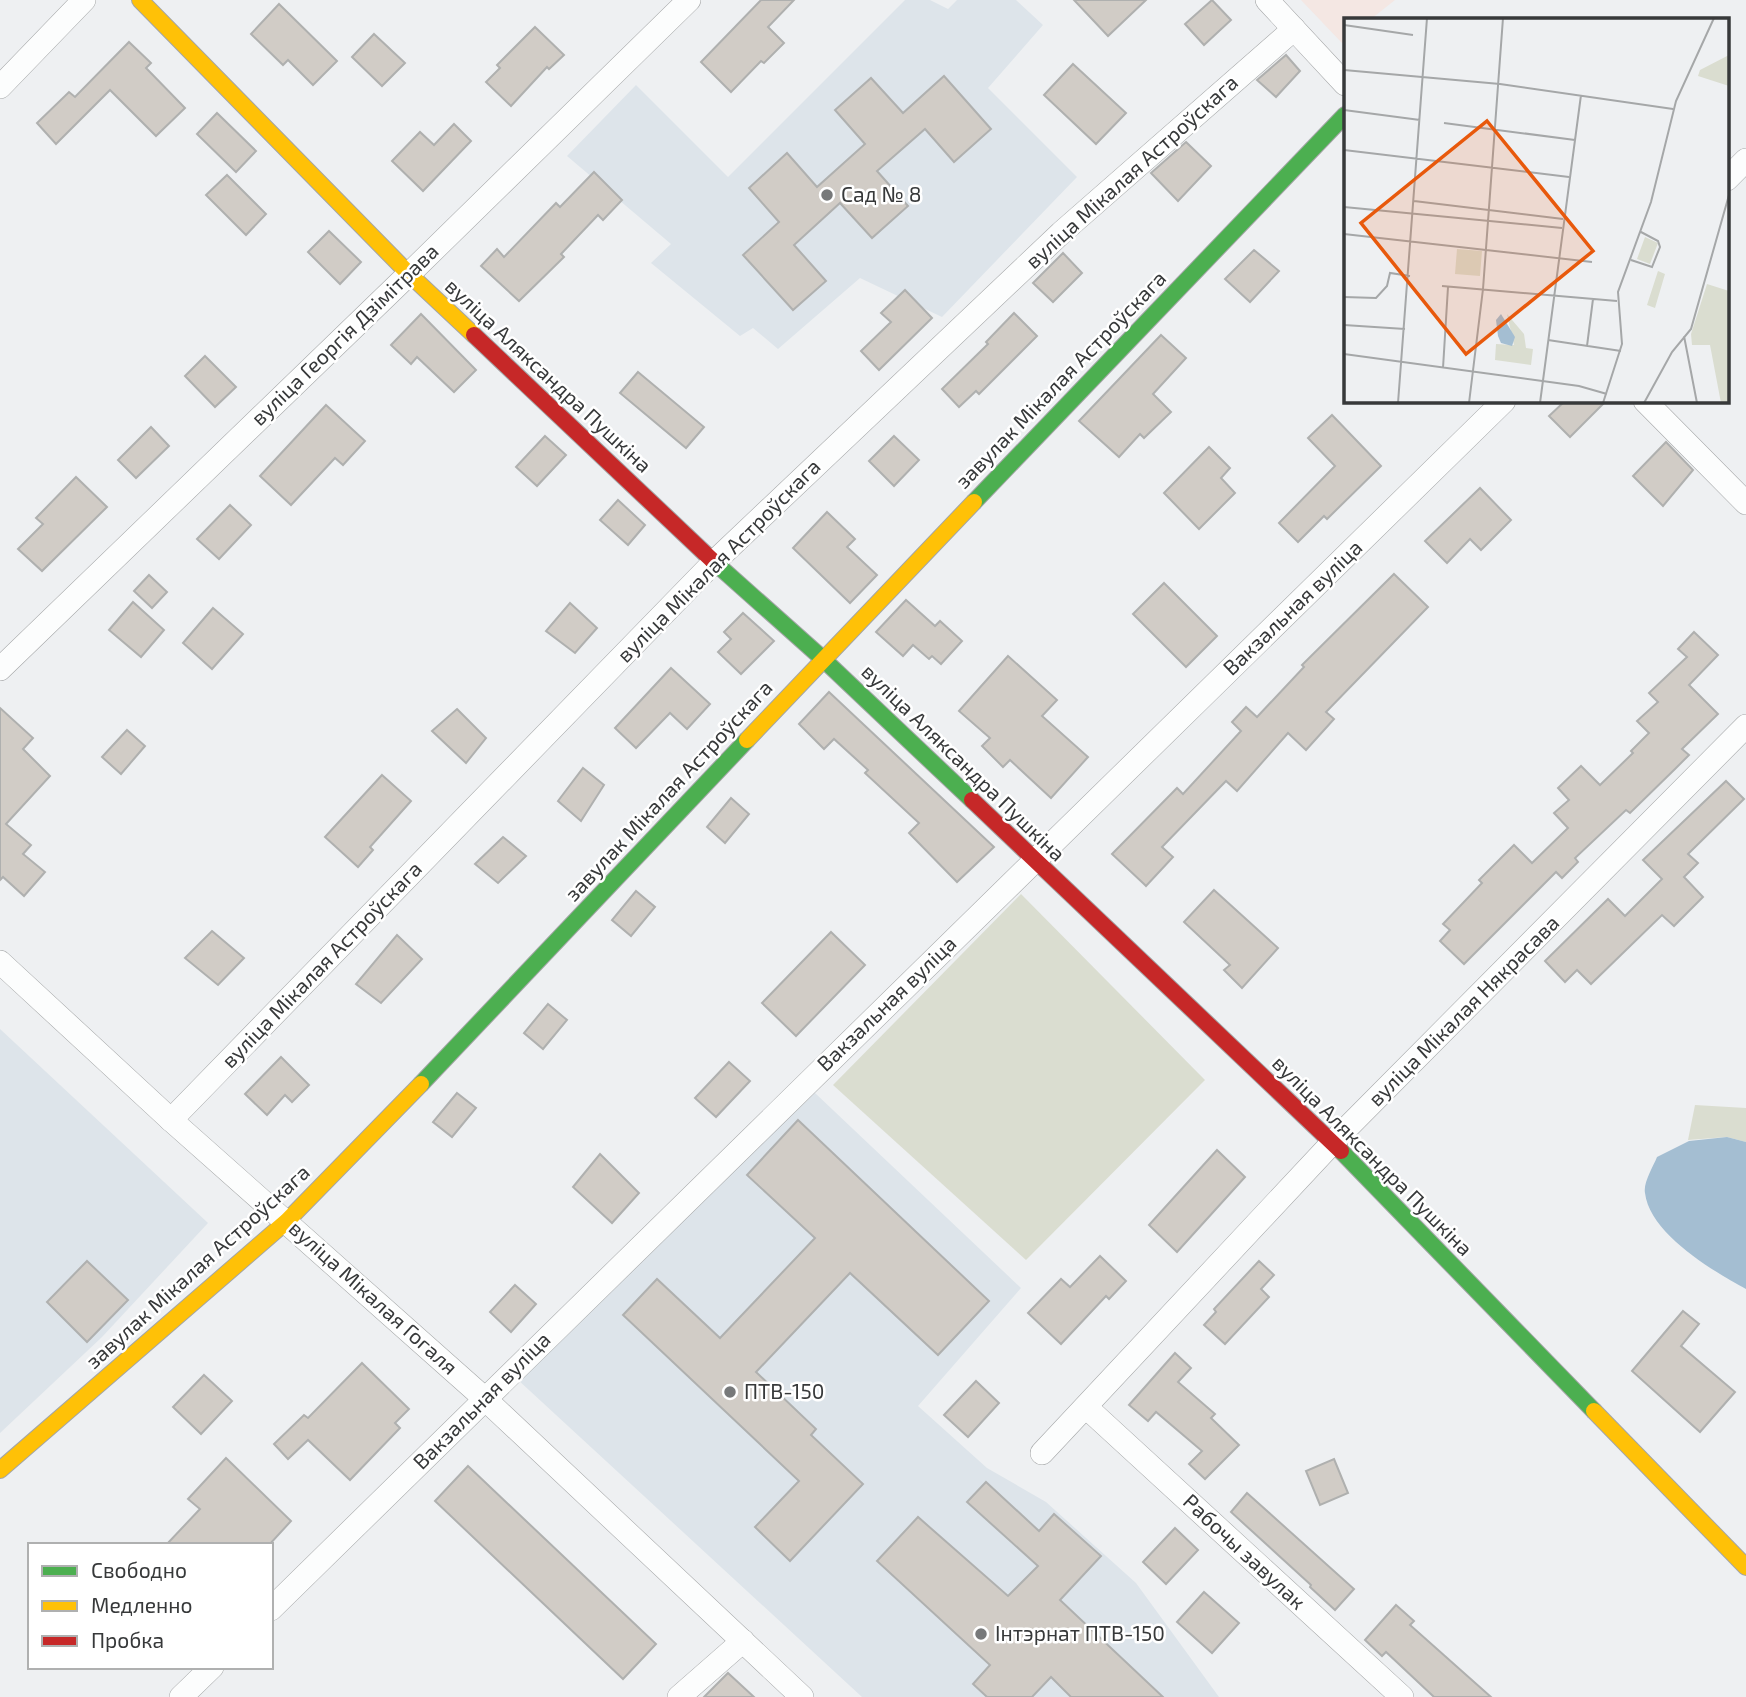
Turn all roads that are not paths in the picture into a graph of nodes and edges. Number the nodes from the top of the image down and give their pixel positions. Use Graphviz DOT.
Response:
graph roads {
  1 [pos="84,0"];
  2 [pos="140,0"];
  3 [pos="689,0"];
  4 [pos="1267,0"];
  5 [pos="1294,29"];
  6 [pos="1344,83"];
  7 [pos="0,87"];
  8 [pos="1344,116"];
  9 [pos="1746,160"];
  10 [pos="1728,179"];
  11 [pos="410,274"];
  12 [pos="1503,402"];
  13 [pos="1647,402"];
  14 [pos="1746,503"];
  15 [pos="714,562"];
  16 [pos="823,659"];
  17 [pos="0,668"];
  18 [pos="1746,726"];
  19 [pos="1034,861"];
  20 [pos="0,962"];
  21 [pos="171,1120"];
  22 [pos="1333,1142"];
  23 [pos="287,1221"];
  24 [pos="484,1398"];
  25 [pos="1086,1407"];
  26 [pos="1042,1453"];
  27 [pos="0,1470"];
  28 [pos="1746,1567"];
  29 [pos="273,1607"];
  30 [pos="743,1641"];
  31 [pos="210,1669"];
  32 [pos="181,1697"];
  33 [pos="679,1697"];
  34 [pos="802,1697"];
  35 [pos="1402,1697"];
  1 -- 7 [label="street"];
  2 -- 11 [label="street, вуліца Аляксандра Пушкіна"];
  3 -- 11 [label="street, вуліца Георгія Дзімітрава"];
  4 -- 5 [label="street"];
  5 -- 6 [label="street"];
  5 -- 15 [label="street, вуліца Мікалая Астроўскага"];
  8 -- 16 [label="street, завулак Мікалая Астроўскага"];
  9 -- 10 [label="street"];
  11 -- 15 [label="street, вуліца Аляксандра Пушкіна"];
  11 -- 17 [label="street, вуліца Георгія Дзімітрава"];
  12 -- 19 [label="street, Вакзальная вуліца"];
  13 -- 14 [label="street"];
  15 -- 16 [label="street, вуліца Аляксандра Пушкіна"];
  15 -- 21 [label="street, вуліца Мікалая Астроўскага"];
  16 -- 19 [label="street, вуліца Аляксандра Пушкіна"];
  16 -- 23 [label="street, завулак Мікалая Астроўскага"];
  18 -- 22 [label="street, вуліца Мікалая Някрасава"];
  19 -- 22 [label="street, вуліца Аляксандра Пушкіна"];
  19 -- 24 [label="street, Вакзальная вуліца"];
  20 -- 21 [label="street, вуліца Мікалая Гогаля"];
  21 -- 23 [label="street, вуліца Мікалая Гогаля"];
  22 -- 25 [label="street, вуліца Мікалая Някрасава"];
  22 -- 28 [label="street, вуліца Аляксандра Пушкіна"];
  23 -- 24 [label="street, вуліца Мікалая Гогаля"];
  23 -- 27 [label="street, завулак Мікалая Астроўскага"];
  24 -- 29 [label="street, Вакзальная вуліца"];
  24 -- 30 [label="street, вуліца Мікалая Гогаля"];
  25 -- 26 [label="street, вуліца Мікалая Някрасава"];
  25 -- 35 [label="street, Рабочы завулак"];
  30 -- 33 [label="street"];
  30 -- 34 [label="street, вуліца Мікалая Гогаля"];
  31 -- 32 [label="street"];
}
